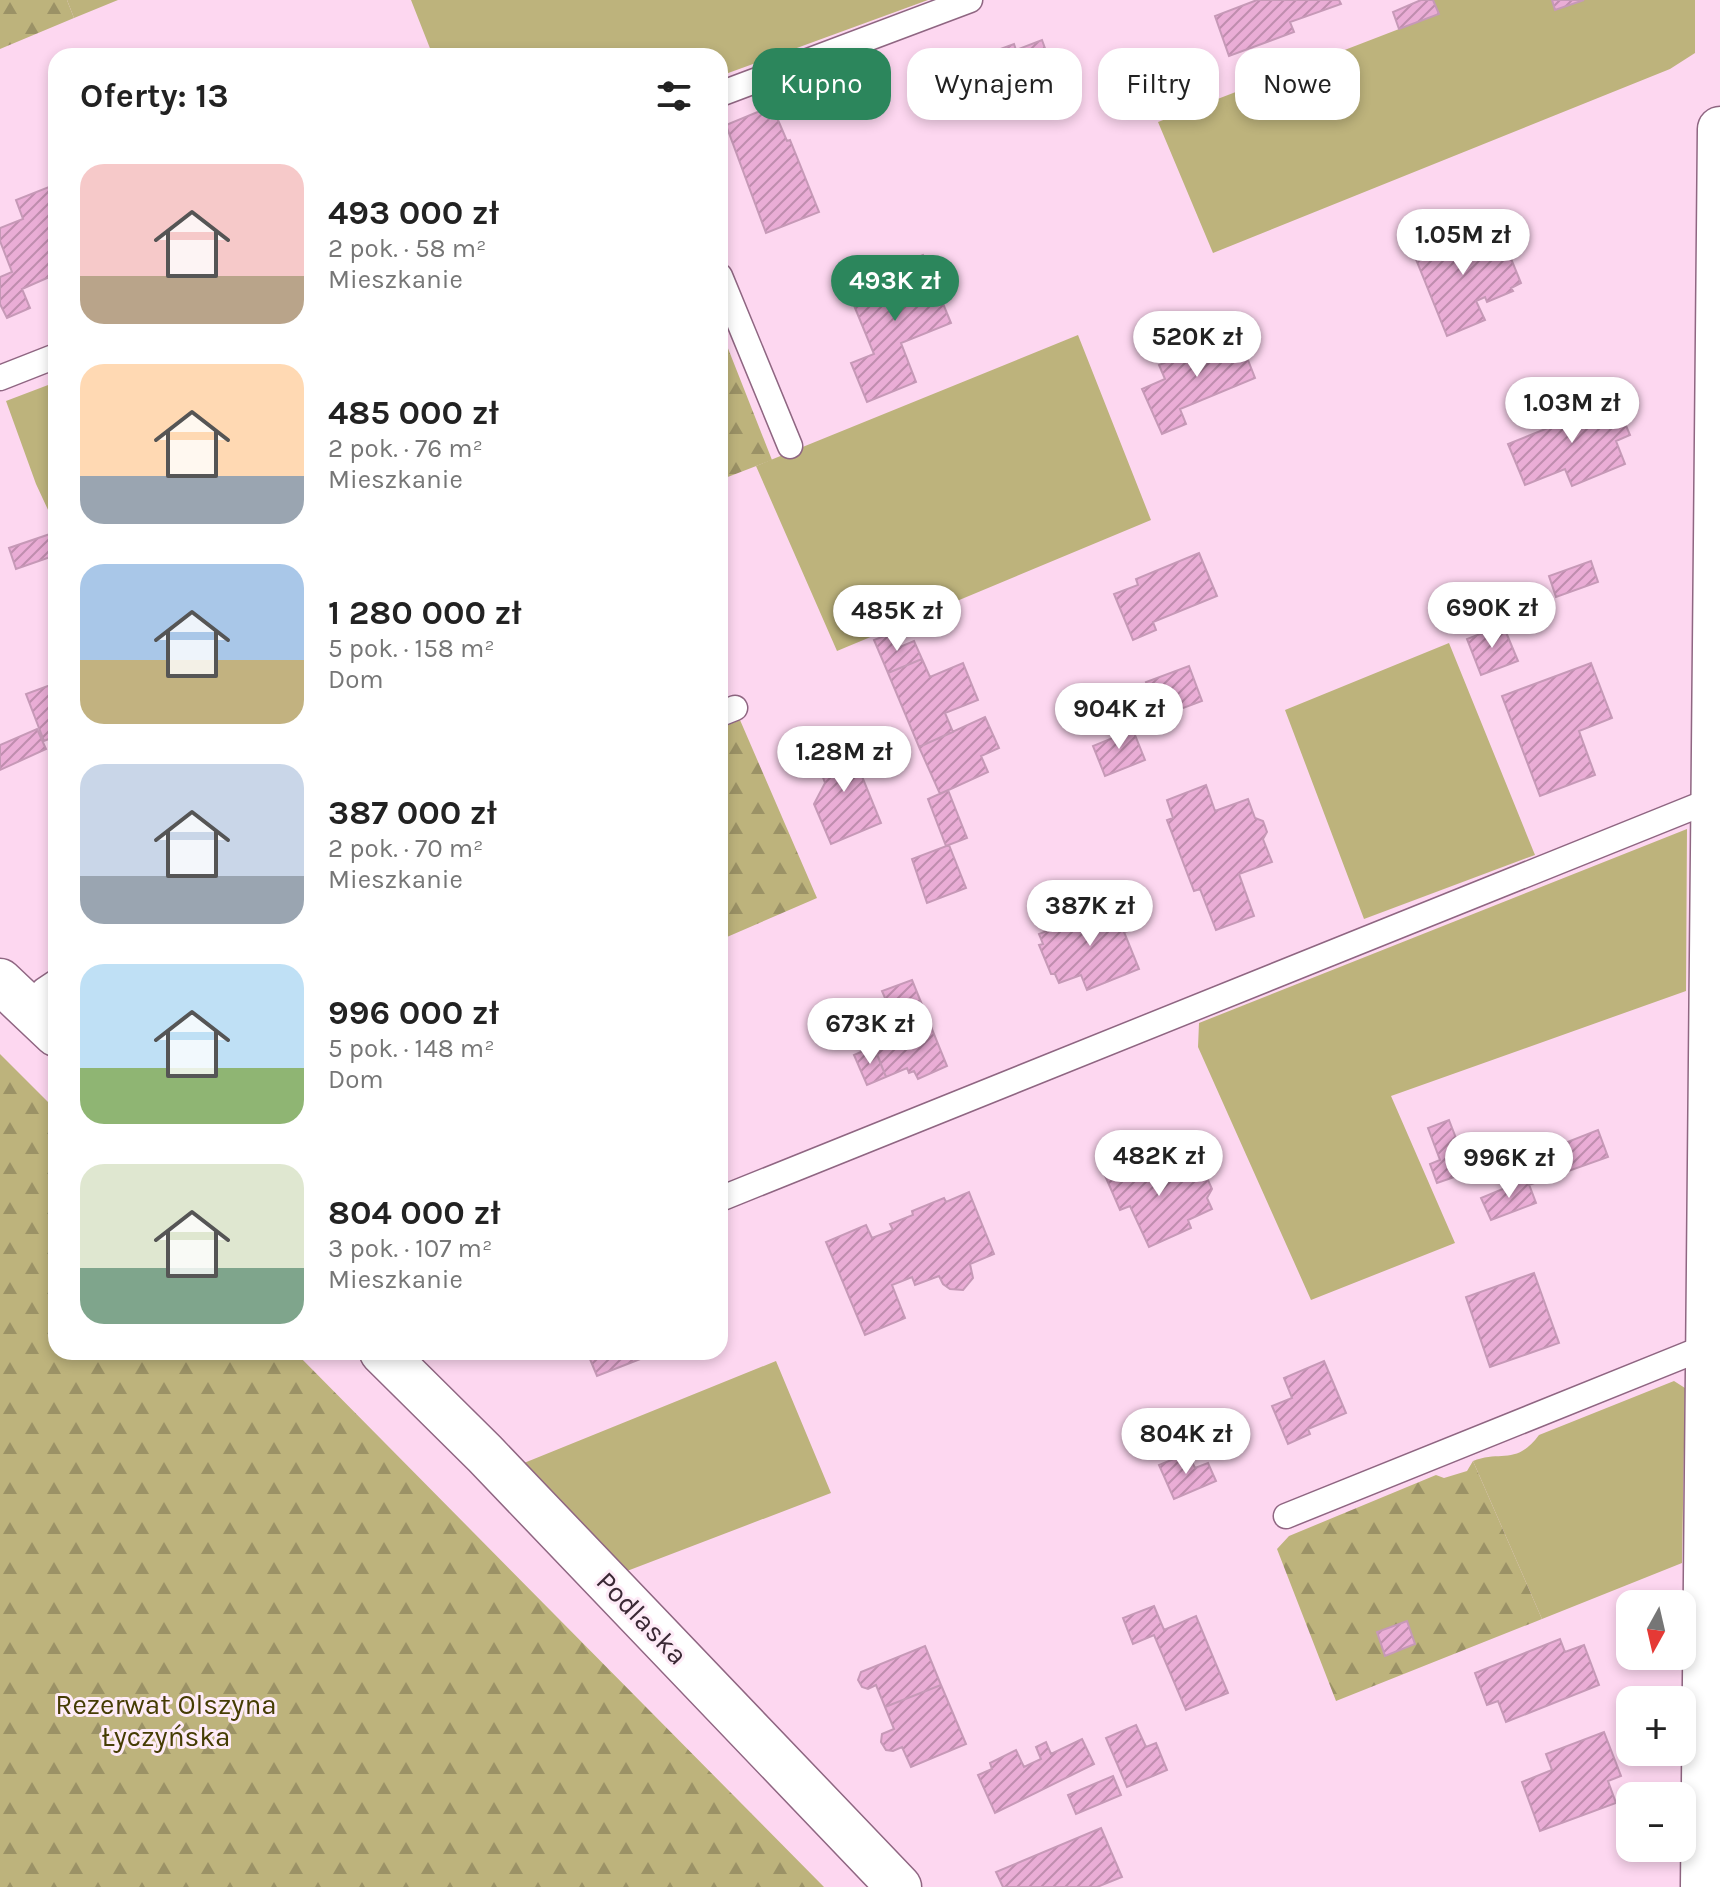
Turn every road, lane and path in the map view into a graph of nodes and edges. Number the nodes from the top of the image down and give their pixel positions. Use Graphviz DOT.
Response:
graph roads {
  1 [pos="970,0"];
  2 [pos="728,91"];
  3 [pos="1720,129"];
  4 [pos="728,295"];
  5 [pos="48,359"];
  6 [pos="0,378"];
  7 [pos="790,446"];
  8 [pos="1714,799"];
  9 [pos="728,1196"];
  10 [pos="1708,1346"];
  11 [pos="390,1360"];
  12 [pos="1286,1516"];
  13 [pos="899,1887"];
  14 [pos="1703,1887"];
  1 -- 2 [label="lane"];
  3 -- 8 [label="street"];
  4 -- 7 [label="lane"];
  5 -- 6 [label="lane"];
  8 -- 9 [label="lane"];
  8 -- 10 [label="street"];
  10 -- 12 [label="lane"];
  10 -- 14 [label="street"];
  11 -- 13 [label="street, Podlaska"];
}
